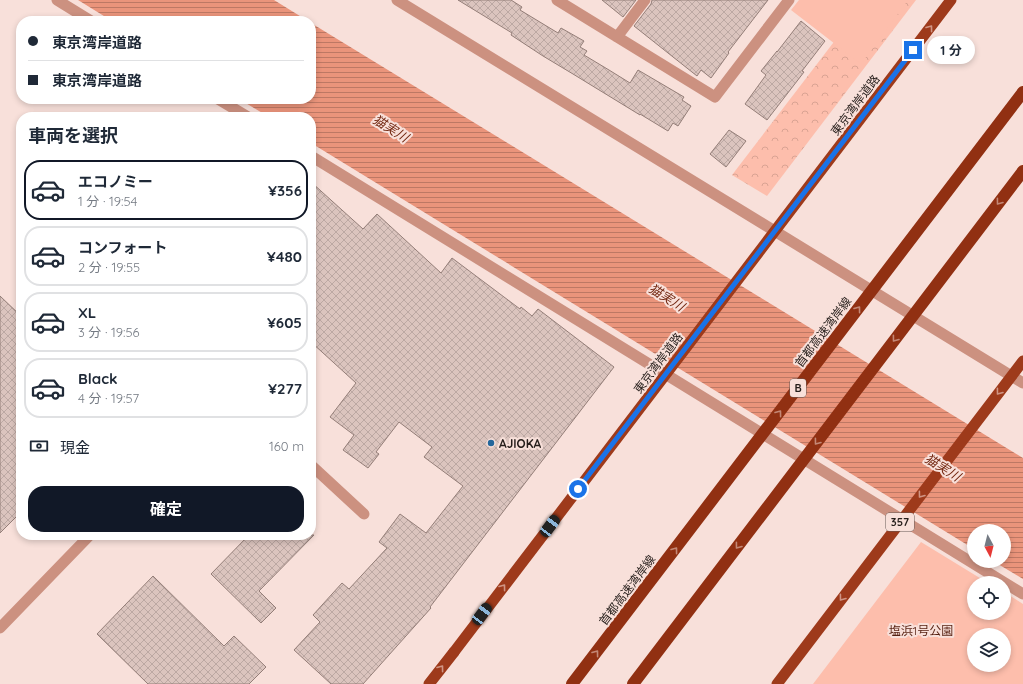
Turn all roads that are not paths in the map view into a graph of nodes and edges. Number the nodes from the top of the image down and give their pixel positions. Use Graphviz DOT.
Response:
graph roads {
  1 [pos="57,0"];
  2 [pos="397,0"];
  3 [pos="557,0"];
  4 [pos="646,0"];
  5 [pos="789,0"];
  6 [pos="951,0"];
  7 [pos="83,16"];
  8 [pos="617,37"];
  9 [pos="1023,92"];
  10 [pos="226,104"];
  11 [pos="240,112"];
  12 [pos="316,159"];
  13 [pos="1023,171"];
  14 [pos="1023,361"];
  15 [pos="1023,383"];
  16 [pos="316,470"];
  17 [pos="364,514"];
  18 [pos="85,540"];
  19 [pos="1023,594"];
  20 [pos="0,628"];
  21 [pos="429,684"];
  22 [pos="572,684"];
  23 [pos="633,684"];
  24 [pos="777,684"];
  1 -- 7 [label="street"];
  2 -- 15 [label="street"];
  3 -- 8 [label="street"];
  4 -- 8 [label="street"];
  5 -- 8 [label="street"];
  21 -- 6 [label="highway, 東京湾岸道路, one-way, bridge"];
  22 -- 9 [label="highway, 首都高速湾岸線 / B, one-way, bridge"];
  10 -- 11 [label="street"];
  12 -- 19 [label="street"];
  13 -- 23 [label="highway, one-way, bridge"];
  14 -- 24 [label="highway, 357, one-way, bridge"];
  16 -- 17 [label="street"];
  18 -- 20 [label="street"];
}
